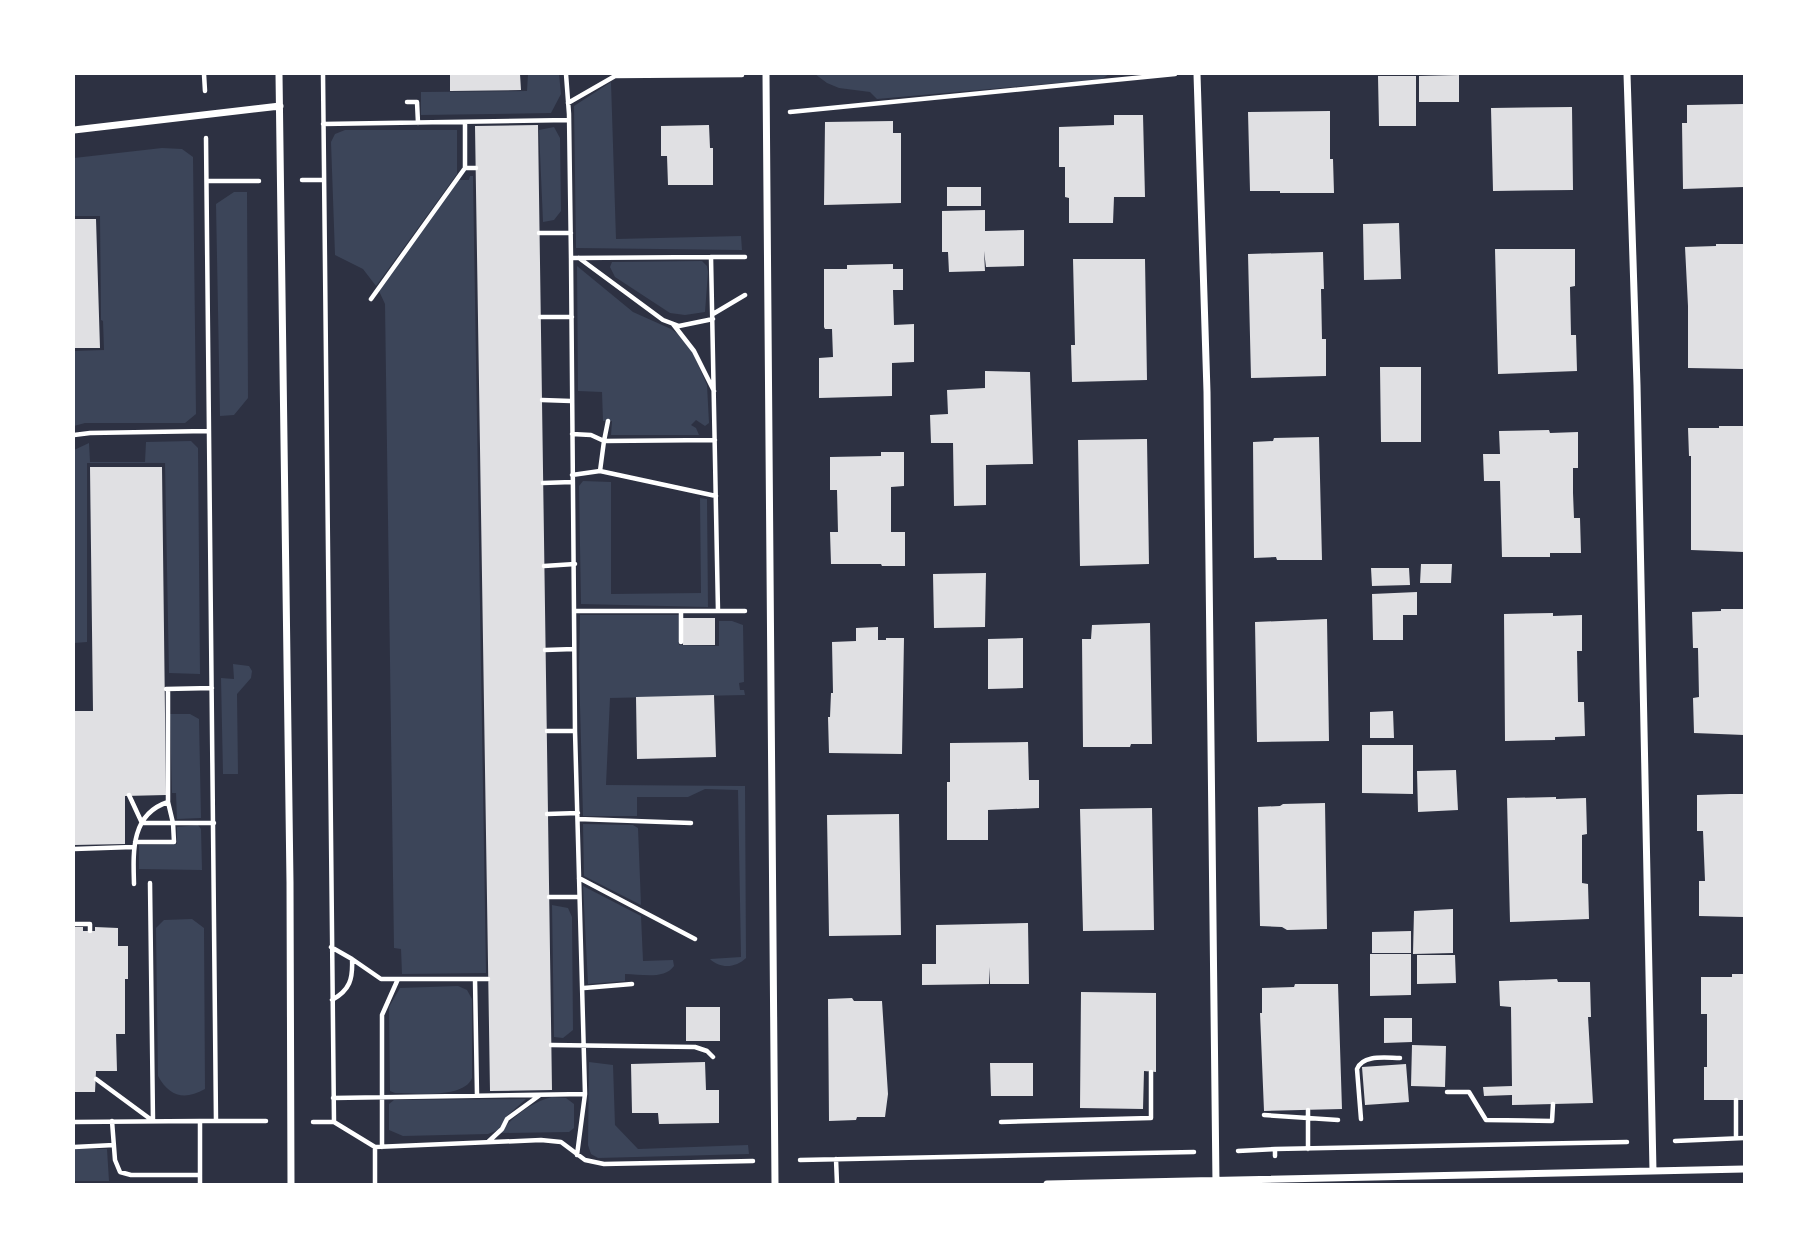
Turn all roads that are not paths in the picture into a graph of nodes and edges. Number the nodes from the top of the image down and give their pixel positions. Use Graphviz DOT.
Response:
graph roads {
  1 [pos="279,74"];
  2 [pos="766,74"];
  3 [pos="1198,74"];
  4 [pos="1627,74"];
  5 [pos="279,106"];
  6 [pos="74,130"];
  7 [pos="1745,1169"];
  8 [pos="1653,1171"];
  9 [pos="1216,1183"];
  10 [pos="291,1185"];
  11 [pos="775,1185"];
  12 [pos="1047,1185"];
  1 -- 5 [label="street"];
  2 -- 11 [label="street"];
  3 -- 9 [label="street"];
  4 -- 8 [label="street"];
  5 -- 6 [label="street"];
  5 -- 10 [label="street"];
  7 -- 8 [label="street"];
  8 -- 9 [label="street"];
  9 -- 12 [label="street"];
}
